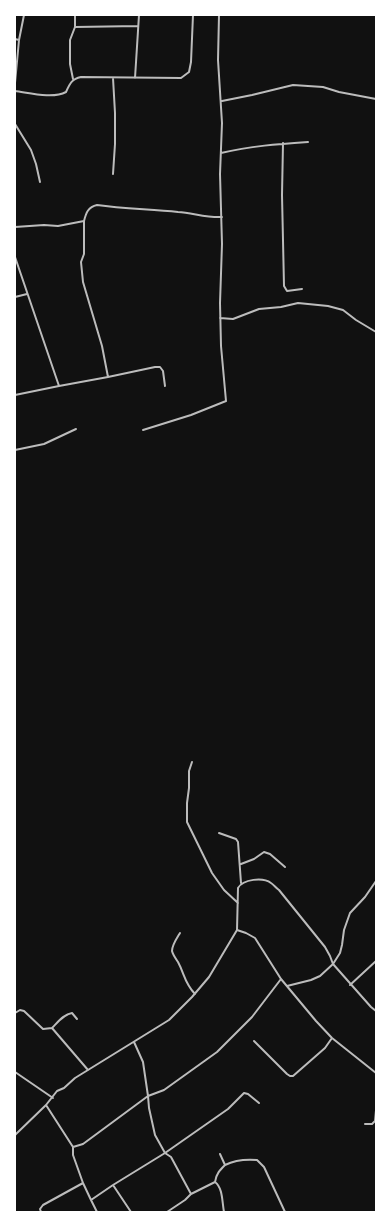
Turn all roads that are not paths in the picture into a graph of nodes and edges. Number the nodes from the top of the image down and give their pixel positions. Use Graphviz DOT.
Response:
graph roads {
  1 [pos="24,15"];
  2 [pos="75,15"];
  3 [pos="139,15"];
  4 [pos="193,15"];
  5 [pos="219,15"];
  6 [pos="260,15"];
  7 [pos="268,15"];
  8 [pos="138,26"];
  9 [pos="74,27"];
  10 [pos="15,39"];
  11 [pos="19,40"];
  12 [pos="113,78"];
  13 [pos="135,78"];
  14 [pos="73,79"];
  15 [pos="15,83"];
  16 [pos="15,92"];
  17 [pos="376,99"];
  18 [pos="222,101"];
  19 [pos="15,124"];
  20 [pos="308,142"];
  21 [pos="284,143"];
  22 [pos="221,153"];
  23 [pos="113,174"];
  24 [pos="40,182"];
  25 [pos="222,217"];
  26 [pos="84,222"];
  27 [pos="15,227"];
  28 [pos="15,257"];
  29 [pos="302,290"];
  30 [pos="27,294"];
  31 [pos="15,297"];
  32 [pos="220,318"];
  33 [pos="376,332"];
  34 [pos="108,378"];
  35 [pos="59,386"];
  36 [pos="165,386"];
  37 [pos="15,395"];
  38 [pos="76,429"];
  39 [pos="143,430"];
  40 [pos="15,450"];
  41 [pos="192,762"];
  42 [pos="219,833"];
  43 [pos="240,864"];
  44 [pos="285,867"];
  45 [pos="376,881"];
  46 [pos="241,884"];
  47 [pos="238,903"];
  48 [pos="237,930"];
  49 [pos="180,933"];
  50 [pos="376,961"];
  51 [pos="333,964"];
  52 [pos="281,979"];
  53 [pos="350,985"];
  54 [pos="287,986"];
  55 [pos="195,994"];
  56 [pos="376,1011"];
  57 [pos="15,1013"];
  58 [pos="77,1019"];
  59 [pos="52,1028"];
  60 [pos="332,1038"];
  61 [pos="254,1041"];
  62 [pos="134,1042"];
  63 [pos="88,1070"];
  64 [pos="15,1072"];
  65 [pos="376,1073"];
  66 [pos="148,1096"];
  67 [pos="53,1098"];
  68 [pos="259,1103"];
  69 [pos="46,1105"];
  70 [pos="376,1110"];
  71 [pos="365,1124"];
  72 [pos="15,1135"];
  73 [pos="73,1147"];
  74 [pos="165,1153"];
  75 [pos="220,1154"];
  76 [pos="225,1165"];
  77 [pos="215,1182"];
  78 [pos="83,1183"];
  79 [pos="113,1186"];
  80 [pos="191,1194"];
  81 [pos="91,1200"];
  82 [pos="41,1212"];
  83 [pos="97,1212"];
  84 [pos="131,1212"];
  85 [pos="167,1212"];
  86 [pos="224,1212"];
  87 [pos="285,1212"];
  1 -- 11 [label="street"];
  2 -- 9 [label="street"];
  3 -- 8 [label="street"];
  4 -- 13 [label="street"];
  5 -- 18 [label="street"];
  6 -- 7 [label="street"];
  8 -- 9 [label="street"];
  8 -- 13 [label="street"];
  9 -- 14 [label="street"];
  10 -- 11 [label="street"];
  11 -- 15 [label="street"];
  12 -- 13 [label="street"];
  12 -- 14 [label="street"];
  12 -- 23 [label="street"];
  14 -- 16 [label="street"];
  17 -- 18 [label="street"];
  18 -- 22 [label="street"];
  19 -- 24 [label="street"];
  20 -- 21 [label="street"];
  21 -- 22 [label="street"];
  21 -- 29 [label="street"];
  22 -- 25 [label="street"];
  25 -- 26 [label="street"];
  25 -- 32 [label="street"];
  26 -- 27 [label="street"];
  26 -- 34 [label="street"];
  28 -- 30 [label="street"];
  30 -- 31 [label="street"];
  30 -- 35 [label="street"];
  32 -- 33 [label="street"];
  32 -- 39 [label="street"];
  34 -- 35 [label="street"];
  34 -- 36 [label="street"];
  35 -- 37 [label="street"];
  38 -- 40 [label="street"];
  41 -- 47 [label="street"];
  42 -- 43 [label="street"];
  43 -- 44 [label="street"];
  43 -- 46 [label="street"];
  45 -- 51 [label="street"];
  46 -- 47 [label="street"];
  46 -- 51 [label="street"];
  47 -- 48 [label="street"];
  48 -- 52 [label="street"];
  48 -- 55 [label="street"];
  49 -- 55 [label="street"];
  50 -- 53 [label="street"];
  51 -- 53 [label="street"];
  51 -- 54 [label="street"];
  52 -- 54 [label="street"];
  52 -- 66 [label="street"];
  53 -- 56 [label="street"];
  54 -- 60 [label="street"];
  55 -- 62 [label="street"];
  57 -- 59 [label="street"];
  58 -- 59 [label="street"];
  59 -- 63 [label="street"];
  60 -- 61 [label="street"];
  60 -- 65 [label="street"];
  62 -- 63 [label="street"];
  62 -- 66 [label="street"];
  63 -- 67 [label="street"];
  64 -- 67 [label="street"];
  66 -- 73 [label="street"];
  66 -- 74 [label="street"];
  67 -- 69 [label="street"];
  68 -- 74 [label="street"];
  69 -- 72 [label="street"];
  69 -- 73 [label="street"];
  70 -- 71 [label="street"];
  73 -- 78 [label="street"];
  74 -- 79 [label="street"];
  74 -- 80 [label="street"];
  75 -- 76 [label="street"];
  76 -- 77 [label="street"];
  76 -- 87 [label="street"];
  77 -- 80 [label="street"];
  77 -- 86 [label="street"];
  78 -- 81 [label="street"];
  78 -- 82 [label="street"];
  79 -- 81 [label="street"];
  79 -- 84 [label="street"];
  80 -- 85 [label="street"];
  81 -- 83 [label="street"];
}
